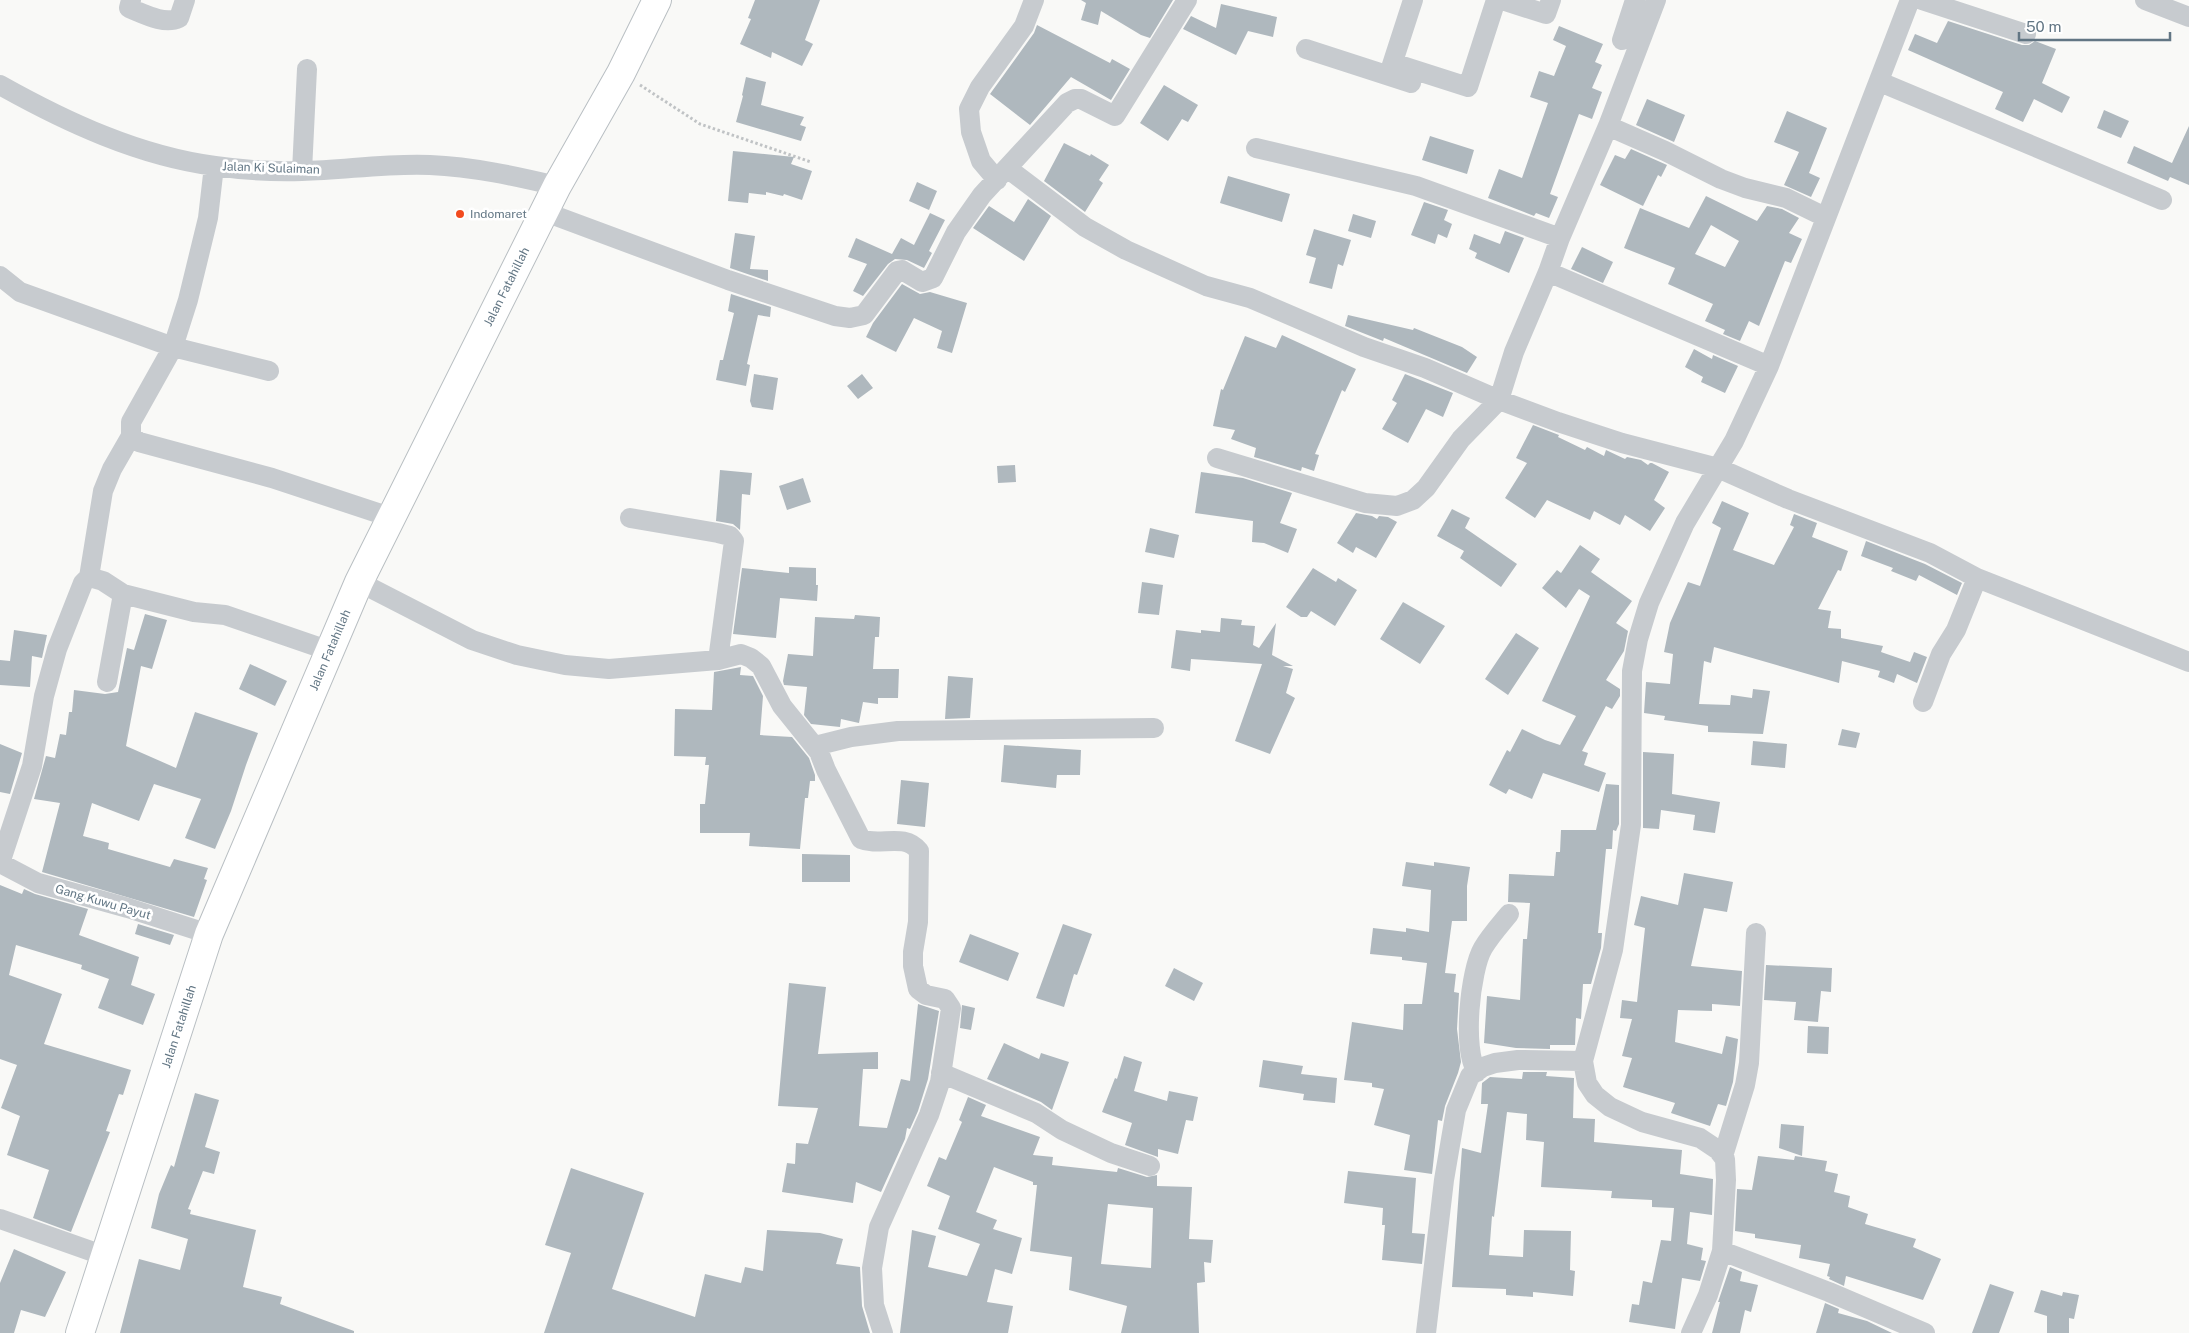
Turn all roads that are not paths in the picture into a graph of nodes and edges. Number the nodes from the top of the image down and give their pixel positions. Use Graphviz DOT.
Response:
graph roads {
  1 [pos="131,0"];
  2 [pos="185,0"];
  3 [pos="657,0"];
  4 [pos="1034,0"];
  5 [pos="1187,0"];
  6 [pos="1414,0"];
  7 [pos="1496,0"];
  8 [pos="1502,0"];
  9 [pos="1551,0"];
  10 [pos="1635,0"];
  11 [pos="1656,0"];
  12 [pos="1910,0"];
  13 [pos="1922,0"];
  14 [pos="2145,0"];
  15 [pos="2189,17"];
  16 [pos="2026,34"];
  17 [pos="1622,40"];
  18 [pos="1306,49"];
  19 [pos="307,69"];
  20 [pos="1391,69"];
  21 [pos="1880,82"];
  22 [pos="0,85"];
  23 [pos="1608,126"];
  24 [pos="1256,148"];
  25 [pos="214,166"];
  26 [pos="302,171"];
  27 [pos="1002,174"];
  28 [pos="557,186"];
  29 [pos="2162,200"];
  30 [pos="545,212"];
  31 [pos="1825,218"];
  32 [pos="1560,238"];
  33 [pos="1548,272"];
  34 [pos="0,276"];
  35 [pos="173,347"];
  36 [pos="1769,366"];
  37 [pos="269,371"];
  38 [pos="1499,400"];
  39 [pos="131,436"];
  40 [pos="1217,458"];
  41 [pos="1718,468"];
  42 [pos="390,517"];
  43 [pos="630,518"];
  44 [pos="89,577"];
  45 [pos="1977,578"];
  46 [pos="359,582"];
  47 [pos="123,594"];
  48 [pos="330,651"];
  49 [pos="718,660"];
  50 [pos="2189,662"];
  51 [pos="108,682"];
  52 [pos="1923,702"];
  53 [pos="1154,728"];
  54 [pos="815,746"];
  55 [pos="0,863"];
  56 [pos="1509,914"];
  57 [pos="1756,933"];
  58 [pos="209,934"];
  59 [pos="1584,1060"];
  60 [pos="1477,1072"];
  61 [pos="941,1073"];
  62 [pos="1723,1156"];
  63 [pos="1150,1166"];
  64 [pos="0,1219"];
  65 [pos="1722,1251"];
  66 [pos="105,1256"];
  67 [pos="80,1333"];
  68 [pos="883,1333"];
  69 [pos="1426,1333"];
  70 [pos="1691,1333"];
  71 [pos="1925,1333"];
  1 -- 2 [label="street"];
  3 -- 28 [label="street, Jalan Fatahillah"];
  4 -- 27 [label="street"];
  5 -- 27 [label="street"];
  6 -- 20 [label="street"];
  7 -- 20 [label="street"];
  8 -- 9 [label="street"];
  10 -- 17 [label="street"];
  11 -- 23 [label="street"];
  12 -- 21 [label="street"];
  13 -- 16 [label="street"];
  14 -- 15 [label="street"];
  18 -- 20 [label="street"];
  19 -- 26 [label="street"];
  21 -- 29 [label="street"];
  21 -- 31 [label="street"];
  22 -- 25 [label="street, Jalan Ki Sulaiman"];
  23 -- 31 [label="street"];
  23 -- 32 [label="street"];
  24 -- 32 [label="street"];
  25 -- 26 [label="street, Jalan Ki Sulaiman"];
  25 -- 35 [label="street"];
  26 -- 28 [label="street, Jalan Ki Sulaiman"];
  27 -- 30 [label="street"];
  27 -- 38 [label="street"];
  28 -- 30 [label="street, Jalan Fatahillah"];
  30 -- 42 [label="street, Jalan Fatahillah"];
  31 -- 36 [label="street"];
  32 -- 33 [label="street"];
  33 -- 36 [label="street"];
  33 -- 38 [label="street"];
  34 -- 35 [label="street"];
  35 -- 37 [label="street"];
  35 -- 39 [label="street"];
  36 -- 41 [label="street"];
  38 -- 40 [label="street"];
  38 -- 41 [label="street"];
  39 -- 42 [label="street"];
  39 -- 44 [label="street"];
  41 -- 45 [label="street"];
  41 -- 59 [label="street"];
  42 -- 46 [label="street, Jalan Fatahillah"];
  43 -- 49 [label="street"];
  44 -- 47 [label="street"];
  44 -- 55 [label="street"];
  45 -- 50 [label="street"];
  45 -- 52 [label="street"];
  46 -- 48 [label="street, Jalan Fatahillah"];
  46 -- 49 [label="street"];
  47 -- 48 [label="street"];
  47 -- 51 [label="street"];
  48 -- 58 [label="street, Jalan Fatahillah"];
  49 -- 54 [label="street"];
  53 -- 54 [label="street"];
  54 -- 61 [label="street"];
  55 -- 58 [label="street, Gang Kuwu Payut"];
  56 -- 60 [label="street"];
  57 -- 62 [label="street"];
  58 -- 66 [label="street, Jalan Fatahillah"];
  59 -- 60 [label="street"];
  59 -- 62 [label="street"];
  60 -- 69 [label="street"];
  61 -- 63 [label="street"];
  61 -- 68 [label="street"];
  62 -- 65 [label="street"];
  64 -- 66 [label="street"];
  65 -- 70 [label="street"];
  65 -- 71 [label="street"];
  66 -- 67 [label="street, Jalan Fatahillah"];
}
